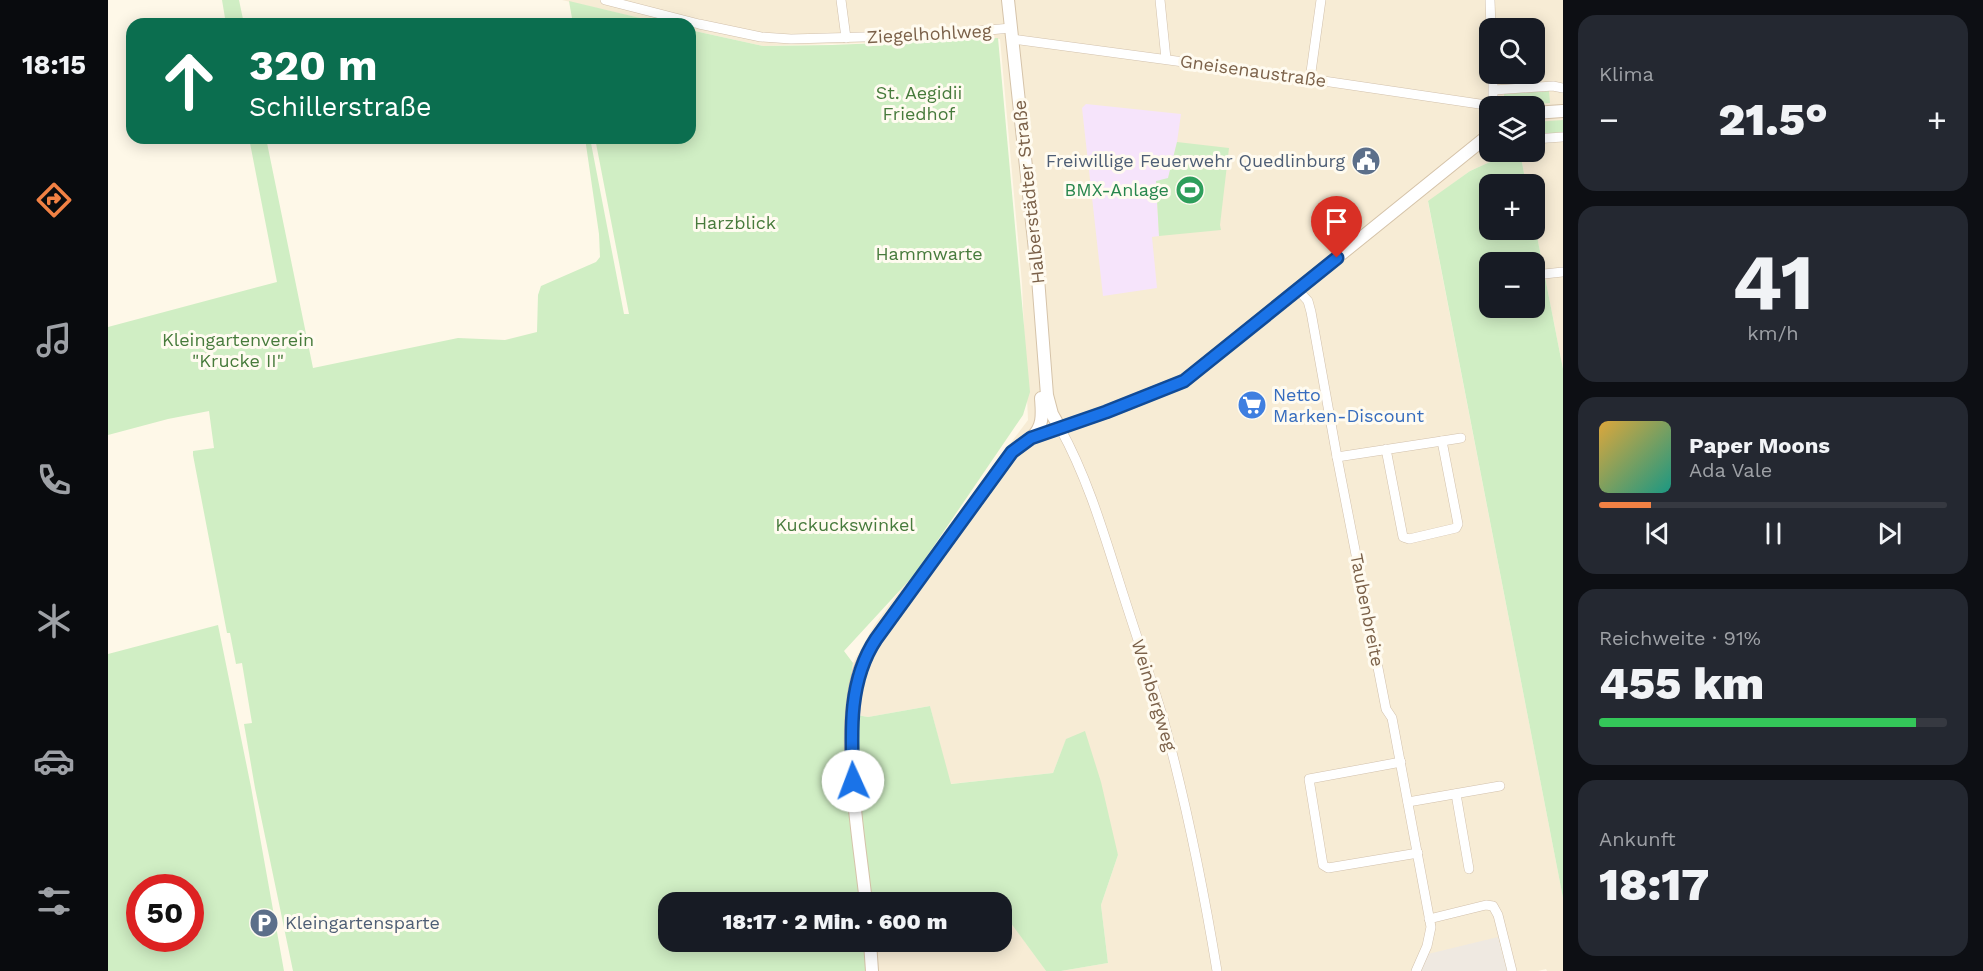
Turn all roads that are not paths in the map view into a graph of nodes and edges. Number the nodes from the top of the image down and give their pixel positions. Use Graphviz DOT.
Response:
graph roads {
  1 [pos="604,0"];
  2 [pos="841,0"];
  3 [pos="1008,0"];
  4 [pos="1160,0"];
  5 [pos="1321,0"];
  6 [pos="1490,0"];
  7 [pos="675,18"];
  8 [pos="1491,18"];
  9 [pos="696,23"];
  10 [pos="1012,34"];
  11 [pos="846,38"];
  12 [pos="1166,59"];
  13 [pos="1310,78"];
  14 [pos="1494,84"];
  15 [pos="1563,87"];
  16 [pos="1494,90"];
  17 [pos="1494,96"];
  18 [pos="1479,104"];
  19 [pos="1563,111"];
  20 [pos="1545,112"];
  21 [pos="1563,136"];
  22 [pos="1545,138"];
  23 [pos="1479,143"];
  24 [pos="1563,272"];
  25 [pos="1545,274"];
  26 [pos="1298,290"];
  27 [pos="1046,385"];
  28 [pos="1060,428"];
  29 [pos="1031,438"];
  30 [pos="1461,438"];
  31 [pos="1442,441"];
  32 [pos="1386,449"];
  33 [pos="1337,457"];
  34 [pos="1401,762"];
  35 [pos="1500,786"];
  36 [pos="1456,794"];
  37 [pos="1408,802"];
  38 [pos="1418,853"];
  39 [pos="1469,869"];
  40 [pos="865,892"];
  41 [pos="1429,919"];
  42 [pos="871,952"];
  43 [pos="872,971"];
  44 [pos="1217,971"];
  45 [pos="1416,971"];
  46 [pos="1512,971"];
  1 -- 7 [label="street, Ziegelhohlweg"];
  2 -- 11 [label="street, Ziegelhohlweg"];
  3 -- 10 [label="main road, Halberstädter Straße"];
  4 -- 12 [label="street"];
  5 -- 13 [label="street"];
  6 -- 8 [label="street"];
  9 -- 11 [label="street, Ziegelhohlweg"];
  10 -- 11 [label="street, Ziegelhohlweg"];
  10 -- 12 [label="street, Gneisenaustraße"];
  10 -- 27 [label="main road, Halberstädter Straße"];
  12 -- 13 [label="street, Gneisenaustraße"];
  13 -- 18 [label="street, Gneisenaustraße"];
  14 -- 16 [label="street"];
  15 -- 16 [label="street"];
  16 -- 17 [label="street"];
  19 -- 20 [label="main road"];
  21 -- 22 [label="street"];
  23 -- 26 [label="main road"];
  24 -- 25 [label="street"];
  26 -- 28 [label="main road"];
  26 -- 33 [label="street, Taubenbreite"];
  27 -- 28 [label="main road"];
  27 -- 29 [label="main road"];
  28 -- 29 [label="main road"];
  28 -- 44 [label="street, Weinbergweg"];
  29 -- 40 [label="main road"];
  30 -- 31 [label="street"];
  31 -- 32 [label="street"];
  31 -- 32 [label="street"];
  32 -- 33 [label="street"];
  33 -- 34 [label="street, Taubenbreite"];
  34 -- 37 [label="street, Taubenbreite"];
  34 -- 38 [label="street"];
  35 -- 36 [label="street"];
  36 -- 37 [label="street"];
  36 -- 39 [label="street"];
  37 -- 38 [label="street, Taubenbreite"];
  38 -- 41 [label="street, Taubenbreite"];
  41 -- 45 [label="street, Taubenbreite"];
  41 -- 46 [label="street"];
  42 -- 43 [label="main road"];
}
